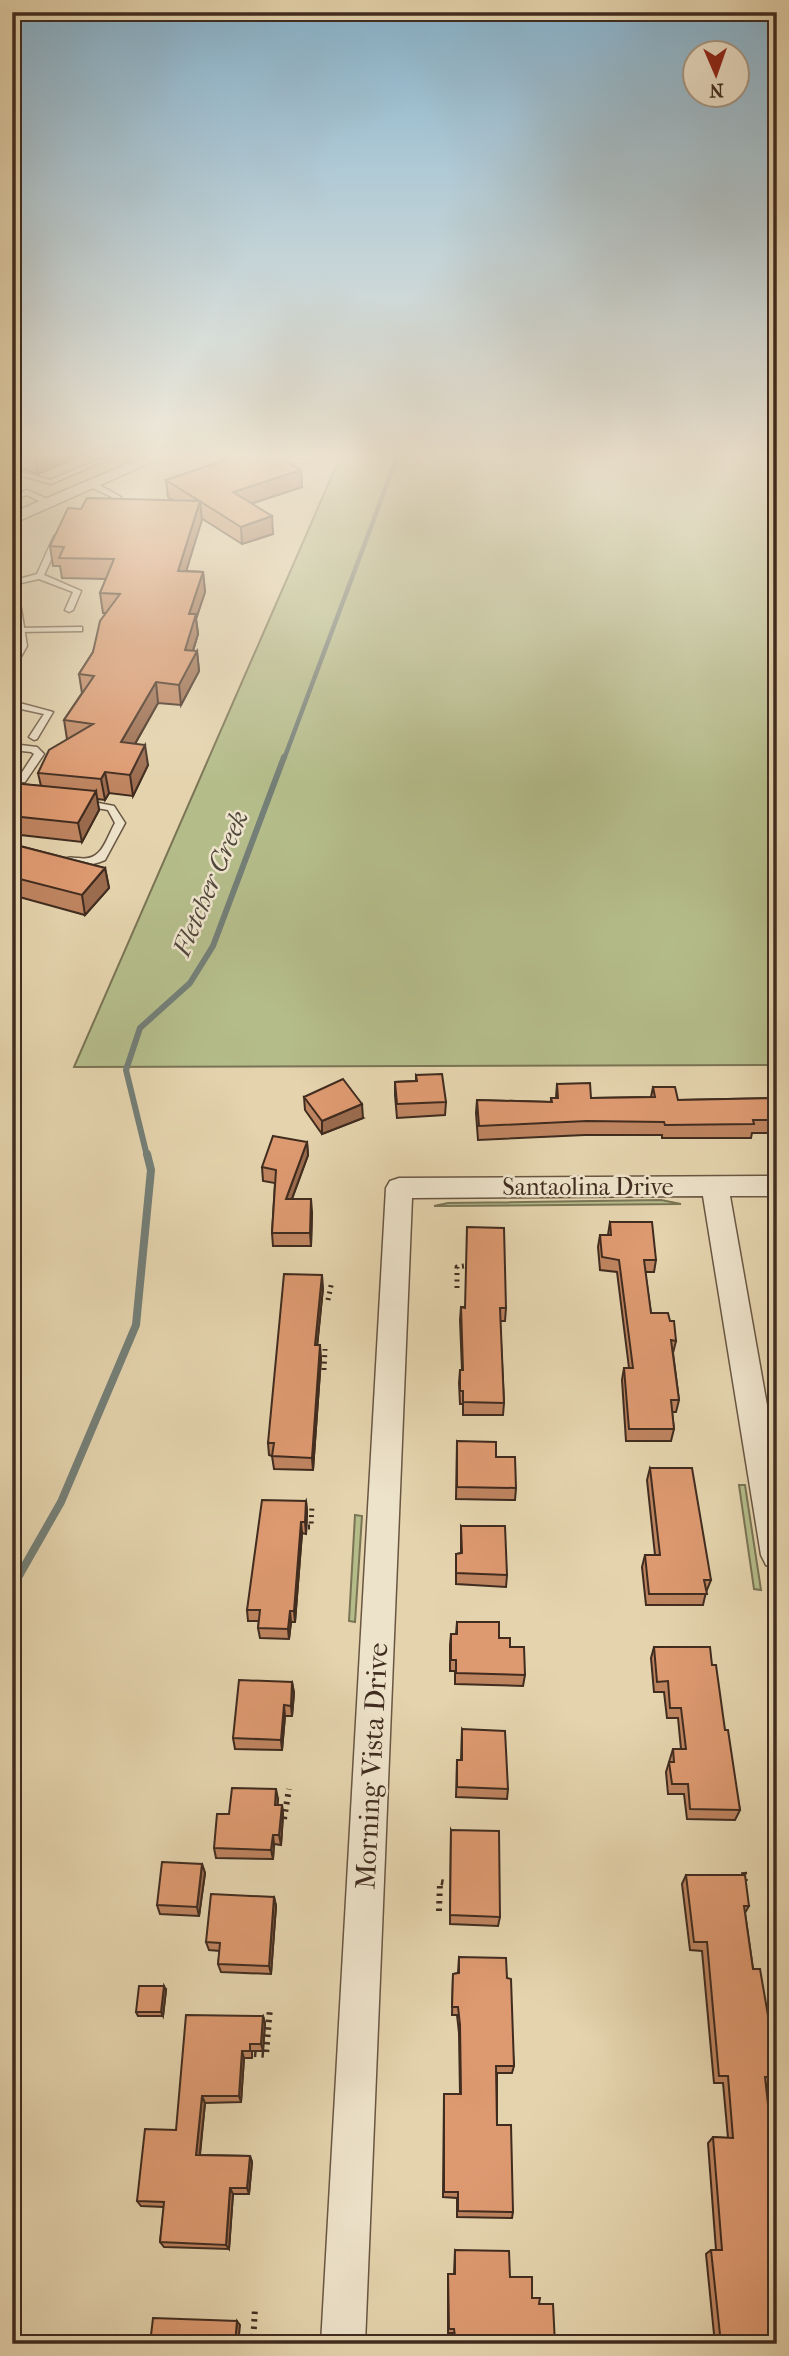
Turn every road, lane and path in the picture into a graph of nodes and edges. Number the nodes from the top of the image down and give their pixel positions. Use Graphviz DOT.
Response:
graph roads {
  1 [pos="45,565"];
  2 [pos="40,576"];
  3 [pos="12,583"];
  4 [pos="12,608"];
  5 [pos="69,610"];
  6 [pos="79,629"];
  7 [pos="16,631"];
  8 [pos="12,658"];
  9 [pos="12,704"];
  10 [pos="34,737"];
  11 [pos="12,747"];
  12 [pos="22,780"];
  13 [pos="77,803"];
  14 [pos="58,858"];
  15 [pos="715,1186"];
  16 [pos="777,1186"];
  17 [pos="398,1188"];
  18 [pos="464,1266"];
  19 [pos="332,1281"];
  20 [pos="457,1288"];
  21 [pos="328,1300"];
  22 [pos="325,1349"];
  23 [pos="324,1370"];
  24 [pos="312,1504"];
  25 [pos="308,1527"];
  26 [pos="777,1555"];
  27 [pos="289,1788"];
  28 [pos="284,1819"];
  29 [pos="744,1872"];
  30 [pos="446,1883"];
  31 [pos="747,1895"];
  32 [pos="439,1911"];
  33 [pos="270,2008"];
  34 [pos="254,2054"];
  35 [pos="775,2133"];
  36 [pos="777,2152"];
  37 [pos="255,2308"];
  38 [pos="253,2344"];
  39 [pos="343,2344"];
  1 -- 2 [label="lane"];
  2 -- 3 [label="lane"];
  2 -- 5 [label="lane"];
  4 -- 7 [label="street"];
  6 -- 7 [label="lane"];
  7 -- 8 [label="street"];
  9 -- 10 [label="lane"];
  11 -- 12 [label="lane"];
  13 -- 14 [label="lane"];
  15 -- 16 [label="street, Santaolina Drive"];
  15 -- 17 [label="street, Santaolina Drive"];
  15 -- 26 [label="street"];
  17 -- 39 [label="street, Morning Vista Drive"];
  18 -- 20 [label="path"];
  19 -- 21 [label="path"];
  22 -- 23 [label="path"];
  24 -- 25 [label="path"];
  27 -- 28 [label="path"];
  29 -- 31 [label="path"];
  30 -- 32 [label="path"];
  33 -- 34 [label="path"];
  35 -- 36 [label="path"];
  37 -- 38 [label="path"];
}
